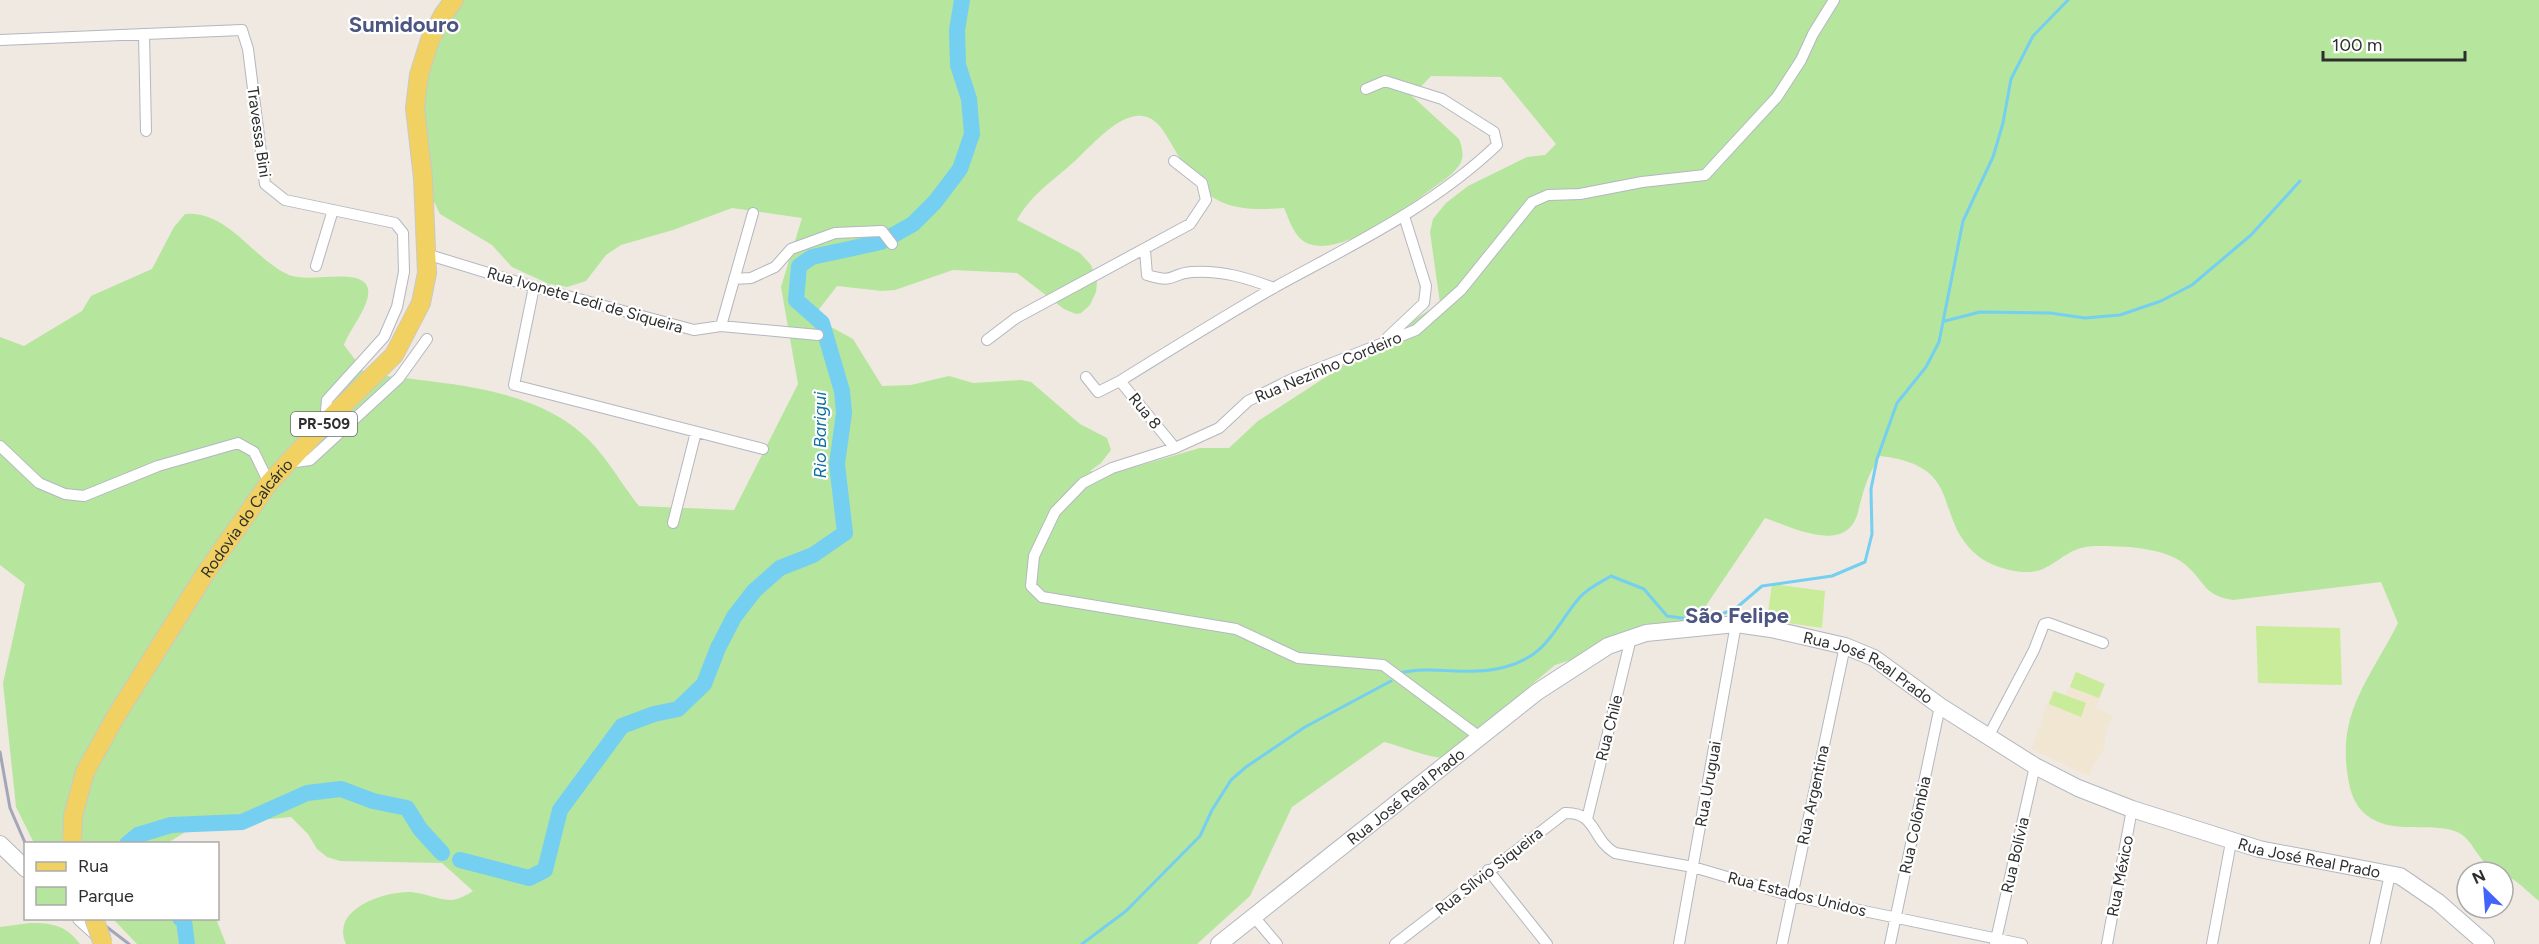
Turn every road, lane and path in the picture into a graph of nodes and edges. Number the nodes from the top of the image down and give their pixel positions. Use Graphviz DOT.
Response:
graph roads {
  1 [pos="454,0"];
  2 [pos="1834,0"];
  3 [pos="144,34"];
  4 [pos="0,40"];
  5 [pos="1366,89"];
  6 [pos="146,131"];
  7 [pos="1174,161"];
  8 [pos="333,210"];
  9 [pos="753,213"];
  10 [pos="1404,216"];
  11 [pos="892,244"];
  12 [pos="1145,250"];
  13 [pos="426,254"];
  14 [pos="316,266"];
  15 [pos="734,279"];
  16 [pos="534,287"];
  17 [pos="1274,288"];
  18 [pos="721,326"];
  19 [pos="818,335"];
  20 [pos="427,339"];
  21 [pos="987,340"];
  22 [pos="1381,343"];
  23 [pos="1086,377"];
  24 [pos="1120,381"];
  25 [pos="325,423"];
  26 [pos="696,432"];
  27 [pos="0,446"];
  28 [pos="1175,448"];
  29 [pos="763,449"];
  30 [pos="288,463"];
  31 [pos="269,483"];
  32 [pos="673,523"];
  33 [pos="1737,624"];
  34 [pos="1631,638"];
  35 [pos="2103,644"];
  36 [pos="1845,646"];
  37 [pos="1940,706"];
  38 [pos="1988,736"];
  39 [pos="1481,738"];
  40 [pos="2035,766"];
  41 [pos="2132,809"];
  42 [pos="1587,819"];
  43 [pos="72,842"];
  44 [pos="2231,842"];
  45 [pos="0,844"];
  46 [pos="24,866"];
  47 [pos="1693,867"];
  48 [pos="1488,870"];
  49 [pos="2390,874"];
  50 [pos="1792,896"];
  51 [pos="1895,917"];
  52 [pos="1255,918"];
  53 [pos="83,920"];
  54 [pos="95,920"];
  55 [pos="1995,941"];
  56 [pos="2485,943"];
  57 [pos="103,944"];
  58 [pos="110,944"];
  59 [pos="1219,944"];
  60 [pos="1277,944"];
  61 [pos="1395,944"];
  62 [pos="1547,944"];
  63 [pos="1679,944"];
  64 [pos="1782,944"];
  65 [pos="1890,944"];
  66 [pos="2022,944"];
  67 [pos="2107,944"];
  68 [pos="2212,944"];
  69 [pos="2375,944"];
  1 -- 13 [label="main road, Rodovia do Calcário / PR-509"];
  2 -- 22 [label="street, Rua Nezinho Cordeiro"];
  3 -- 4 [label="street, Travessa Bini"];
  3 -- 6 [label="street"];
  3 -- 8 [label="street, Travessa Bini"];
  5 -- 10 [label="street"];
  7 -- 12 [label="street"];
  8 -- 14 [label="street"];
  8 -- 25 [label="street, Travessa Bini"];
  9 -- 15 [label="street"];
  10 -- 17 [label="street"];
  10 -- 22 [label="street"];
  11 -- 15 [label="street"];
  12 -- 17 [label="street"];
  12 -- 21 [label="street"];
  13 -- 16 [label="street, Rua Ivonete Ledi de Siqueira"];
  13 -- 25 [label="main road, Rodovia do Calcário / PR-509"];
  15 -- 18 [label="street"];
  16 -- 18 [label="street, Rua Ivonete Ledi de Siqueira"];
  16 -- 26 [label="street"];
  17 -- 24 [label="street"];
  18 -- 19 [label="street, Rua Ivonete Ledi de Siqueira"];
  20 -- 30 [label="street"];
  22 -- 28 [label="street, Rua Nezinho Cordeiro"];
  23 -- 24 [label="street, Rua 8"];
  24 -- 28 [label="street, Rua 8"];
  25 -- 30 [label="main road, Rodovia do Calcário / PR-509"];
  26 -- 29 [label="street"];
  26 -- 32 [label="street"];
  27 -- 31 [label="street"];
  28 -- 39 [label="street, Rua Nezinho Cordeiro"];
  30 -- 31 [label="main road, Rodovia do Calcário / PR-509"];
  31 -- 43 [label="main road, Rodovia do Calcário / PR-509"];
  33 -- 34 [label="street, Rua José Real Prado"];
  33 -- 36 [label="street, Rua José Real Prado"];
  33 -- 47 [label="street, Rua Uruguai"];
  34 -- 39 [label="street, Rua José Real Prado"];
  34 -- 42 [label="street, Rua Chile"];
  35 -- 38 [label="street"];
  36 -- 37 [label="street, Rua José Real Prado"];
  36 -- 50 [label="street, Rua Argentina"];
  37 -- 38 [label="street, Rua José Real Prado"];
  37 -- 51 [label="street, Rua Colômbia"];
  38 -- 40 [label="street, Rua José Real Prado"];
  39 -- 52 [label="street, Rua José Real Prado"];
  40 -- 41 [label="street, Rua José Real Prado"];
  40 -- 55 [label="street, Rua Bolívia"];
  41 -- 44 [label="street, Rua José Real Prado"];
  41 -- 67 [label="street, Rua México"];
  42 -- 47 [label="street, Rua Estados Unidos"];
  42 -- 48 [label="street, Rua Sílvio Siqueira"];
  44 -- 49 [label="street, Rua José Real Prado"];
  44 -- 68 [label="street"];
  45 -- 46 [label="street"];
  47 -- 50 [label="street, Rua Estados Unidos"];
  47 -- 63 [label="street, Rua Uruguai"];
  48 -- 61 [label="street, Rua Sílvio Siqueira"];
  48 -- 62 [label="street"];
  49 -- 56 [label="street, Rua José Real Prado"];
  49 -- 69 [label="street"];
  50 -- 51 [label="street, Rua Estados Unidos"];
  50 -- 64 [label="street, Rua Argentina"];
  51 -- 55 [label="street, Rua Estados Unidos"];
  51 -- 65 [label="street, Rua Colômbia"];
  52 -- 59 [label="street, Rua José Real Prado"];
  52 -- 60 [label="street"];
  53 -- 58 [label="street"];
  54 -- 57 [label="main road, bridge"];
  55 -- 66 [label="street, Rua Estados Unidos"];
}
